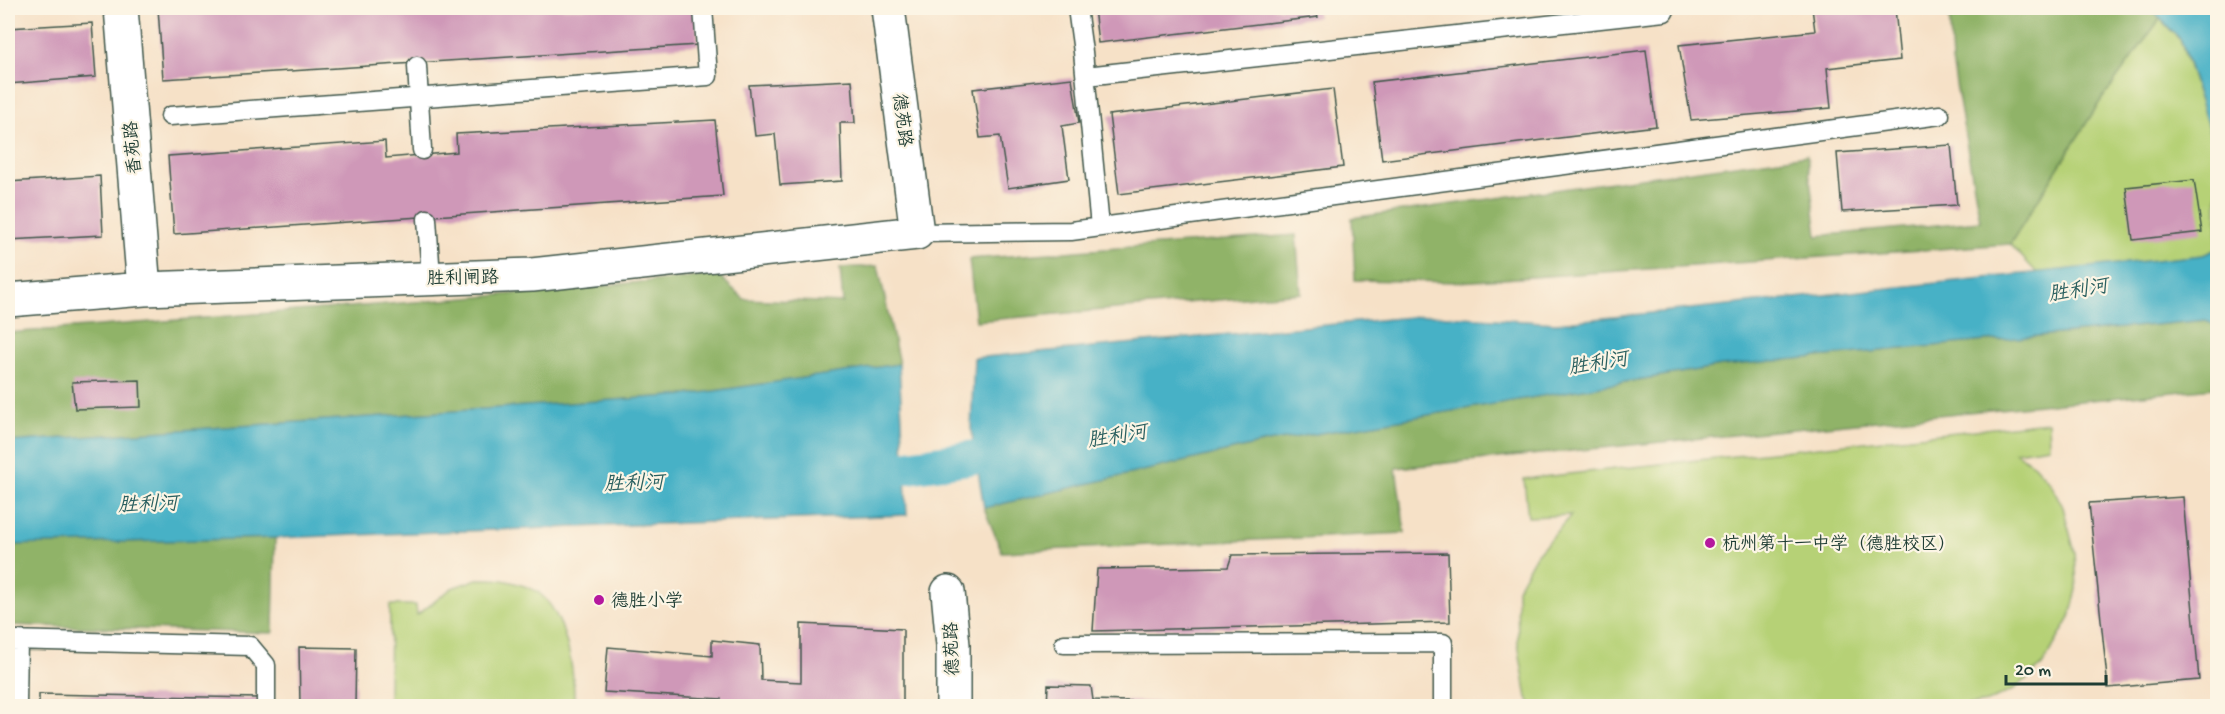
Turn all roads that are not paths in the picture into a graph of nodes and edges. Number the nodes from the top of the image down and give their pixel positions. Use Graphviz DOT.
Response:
graph roads {
  1 [pos="120,8"];
  2 [pos="703,8"];
  3 [pos="888,8"];
  4 [pos="1077,8"];
  5 [pos="1666,8"];
  6 [pos="417,66"];
  7 [pos="1086,76"];
  8 [pos="418,98"];
  9 [pos="1940,115"];
  10 [pos="170,116"];
  11 [pos="422,150"];
  12 [pos="427,219"];
  13 [pos="1100,227"];
  14 [pos="917,232"];
  15 [pos="431,278"];
  16 [pos="144,289"];
  17 [pos="8,300"];
  18 [pos="948,592"];
  19 [pos="13,640"];
  20 [pos="1064,644"];
  21 [pos="17,706"];
  22 [pos="266,706"];
  23 [pos="953,706"];
  24 [pos="1443,706"];
  1 -- 16 [label="street, 香苑路"];
  2 -- 8 [label="lane"];
  3 -- 14 [label="street, 德苑路"];
  4 -- 7 [label="lane"];
  5 -- 7 [label="lane"];
  6 -- 8 [label="lane"];
  7 -- 13 [label="lane"];
  8 -- 10 [label="lane"];
  8 -- 11 [label="lane"];
  9 -- 13 [label="lane"];
  12 -- 15 [label="lane"];
  13 -- 14 [label="lane"];
  14 -- 15 [label="street, 胜利闸路"];
  15 -- 16 [label="street, 胜利闸路"];
  16 -- 17 [label="street, 胜利闸路"];
  18 -- 23 [label="street, 德苑路"];
  19 -- 21 [label="lane"];
  19 -- 22 [label="lane"];
  20 -- 24 [label="lane"];
}
